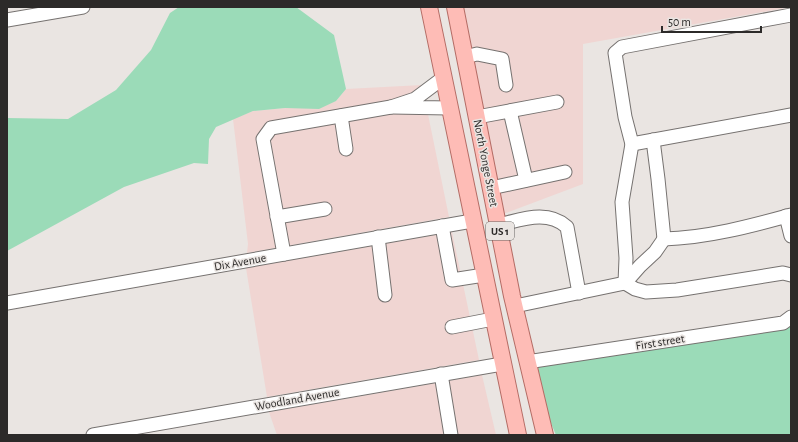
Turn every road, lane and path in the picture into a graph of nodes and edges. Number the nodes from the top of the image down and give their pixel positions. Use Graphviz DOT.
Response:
graph roads {
  1 [pos="84,7"];
  2 [pos="429,7"];
  3 [pos="456,7"];
  4 [pos="791,15"];
  5 [pos="7,20"];
  6 [pos="466,58"];
  7 [pos="443,78"];
  8 [pos="506,85"];
  9 [pos="557,102"];
  10 [pos="391,107"];
  11 [pos="449,108"];
  12 [pos="510,111"];
  13 [pos="791,115"];
  14 [pos="341,116"];
  15 [pos="477,117"];
  16 [pos="652,140"];
  17 [pos="632,144"];
  18 [pos="346,149"];
  19 [pos="565,172"];
  20 [pos="526,180"];
  21 [pos="491,188"];
  22 [pos="324,209"];
  23 [pos="789,216"];
  24 [pos="277,217"];
  25 [pos="472,220"];
  26 [pos="498,225"];
  27 [pos="442,226"];
  28 [pos="791,236"];
  29 [pos="378,237"];
  30 [pos="664,239"];
  31 [pos="284,254"];
  32 [pos="484,275"];
  33 [pos="791,275"];
  34 [pos="625,283"];
  35 [pos="580,293"];
  36 [pos="385,295"];
  37 [pos="7,303"];
  38 [pos="514,306"];
  39 [pos="791,317"];
  40 [pos="493,319"];
  41 [pos="452,327"];
  42 [pos="527,362"];
  43 [pos="502,364"];
  44 [pos="441,374"];
  45 [pos="93,435"];
  46 [pos="451,435"];
  47 [pos="518,435"];
  48 [pos="545,435"];
  1 -- 5 [label="street"];
  2 -- 7 [label="main road, North Yonge Street / US 1"];
  3 -- 6 [label="main road, North Yonge Street / US 1"];
  4 -- 17 [label="street"];
  6 -- 8 [label="street"];
  6 -- 15 [label="main road, North Yonge Street / US 1"];
  7 -- 10 [label="street"];
  7 -- 11 [label="main road, North Yonge Street / US 1"];
  9 -- 12 [label="street"];
  10 -- 11 [label="street"];
  10 -- 14 [label="street"];
  11 -- 25 [label="main road, North Yonge Street / US 1"];
  12 -- 15 [label="street"];
  12 -- 20 [label="street"];
  13 -- 16 [label="street"];
  14 -- 18 [label="street"];
  14 -- 24 [label="street"];
  15 -- 21 [label="main road, North Yonge Street / US 1"];
  16 -- 17 [label="street"];
  16 -- 30 [label="street"];
  17 -- 34 [label="street"];
  19 -- 20 [label="street"];
  20 -- 21 [label="street"];
  21 -- 26 [label="main road, North Yonge Street / US 1"];
  22 -- 24 [label="street"];
  23 -- 28 [label="street"];
  23 -- 30 [label="street"];
  24 -- 31 [label="street"];
  25 -- 27 [label="street, Dix Avenue"];
  25 -- 32 [label="main road, North Yonge Street / US 1"];
  26 -- 35 [label="street"];
  26 -- 38 [label="main road, North Yonge Street / US 1"];
  27 -- 29 [label="street, Dix Avenue"];
  27 -- 32 [label="street"];
  29 -- 31 [label="street, Dix Avenue"];
  29 -- 36 [label="street"];
  30 -- 34 [label="street"];
  31 -- 37 [label="street, Dix Avenue"];
  32 -- 40 [label="main road, North Yonge Street / US 1"];
  33 -- 34 [label="street"];
  34 -- 35 [label="street"];
  35 -- 38 [label="street"];
  38 -- 42 [label="main road, North Yonge Street / US 1"];
  39 -- 42 [label="street, First street"];
  40 -- 41 [label="street"];
  40 -- 43 [label="main road, North Yonge Street / US 1"];
  42 -- 48 [label="main road, North Yonge Street / US 1"];
  43 -- 44 [label="street, Woodland Avenue"];
  43 -- 47 [label="main road, North Yonge Street / US 1"];
  44 -- 45 [label="street, Woodland Avenue"];
  44 -- 46 [label="street"];
}
